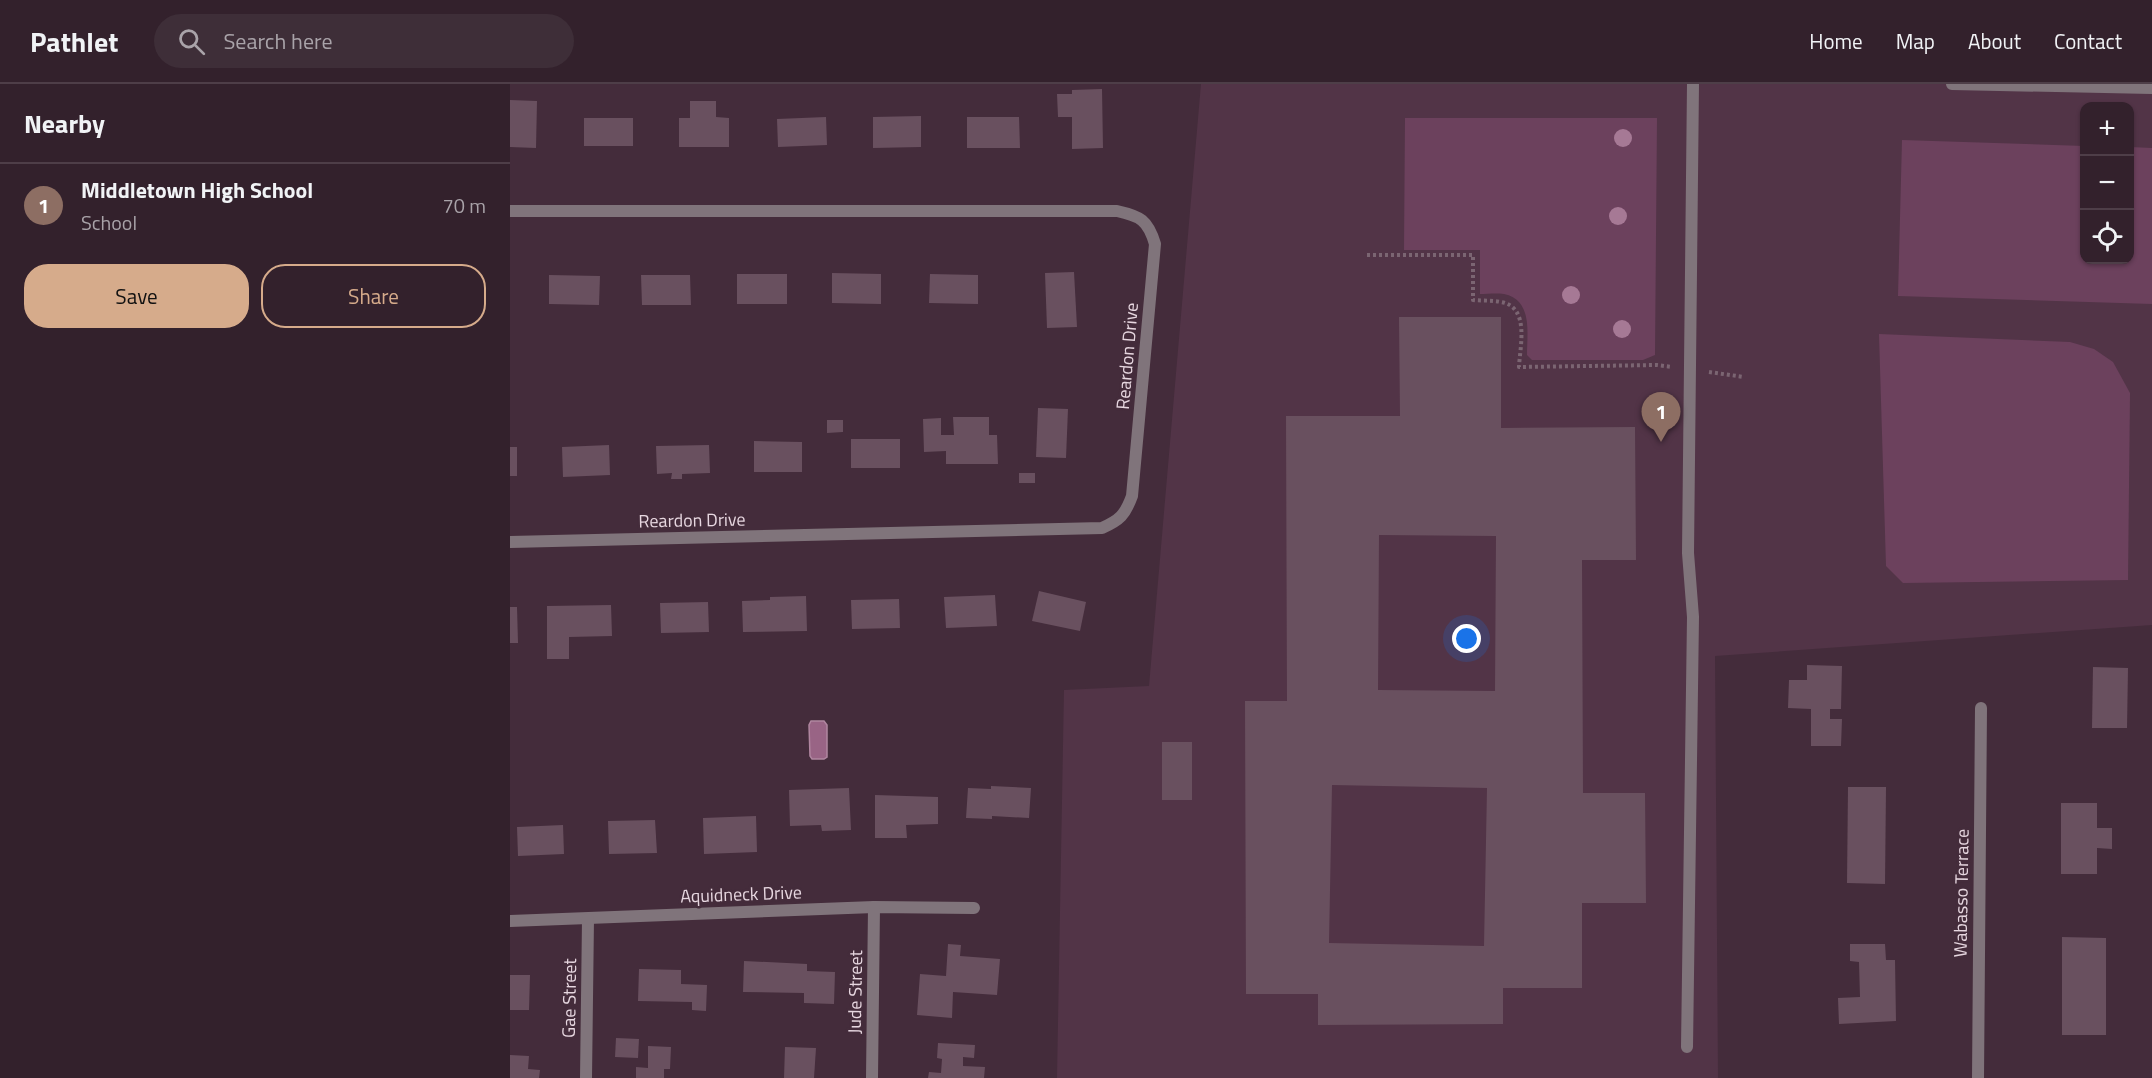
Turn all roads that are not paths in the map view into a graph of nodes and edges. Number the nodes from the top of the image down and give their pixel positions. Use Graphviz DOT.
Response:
graph roads {
  1 [pos="1693,84"];
  2 [pos="1952,84"];
  3 [pos="2152,88"];
  4 [pos="510,211"];
  5 [pos="510,542"];
  6 [pos="1981,708"];
  7 [pos="874,907"];
  8 [pos="974,908"];
  9 [pos="588,919"];
  10 [pos="510,921"];
  11 [pos="1688,1047"];
  12 [pos="586,1078"];
  13 [pos="872,1078"];
  14 [pos="1978,1078"];
  1 -- 11 [label="street"];
  2 -- 3 [label="street"];
  4 -- 5 [label="street, Reardon Drive"];
  6 -- 14 [label="street, Wabasso Terrace"];
  7 -- 8 [label="street, Aquidneck Drive"];
  7 -- 9 [label="street, Aquidneck Drive"];
  7 -- 13 [label="street, Jude Street"];
  9 -- 10 [label="street, Aquidneck Drive"];
  9 -- 12 [label="street, Gae Street"];
}
